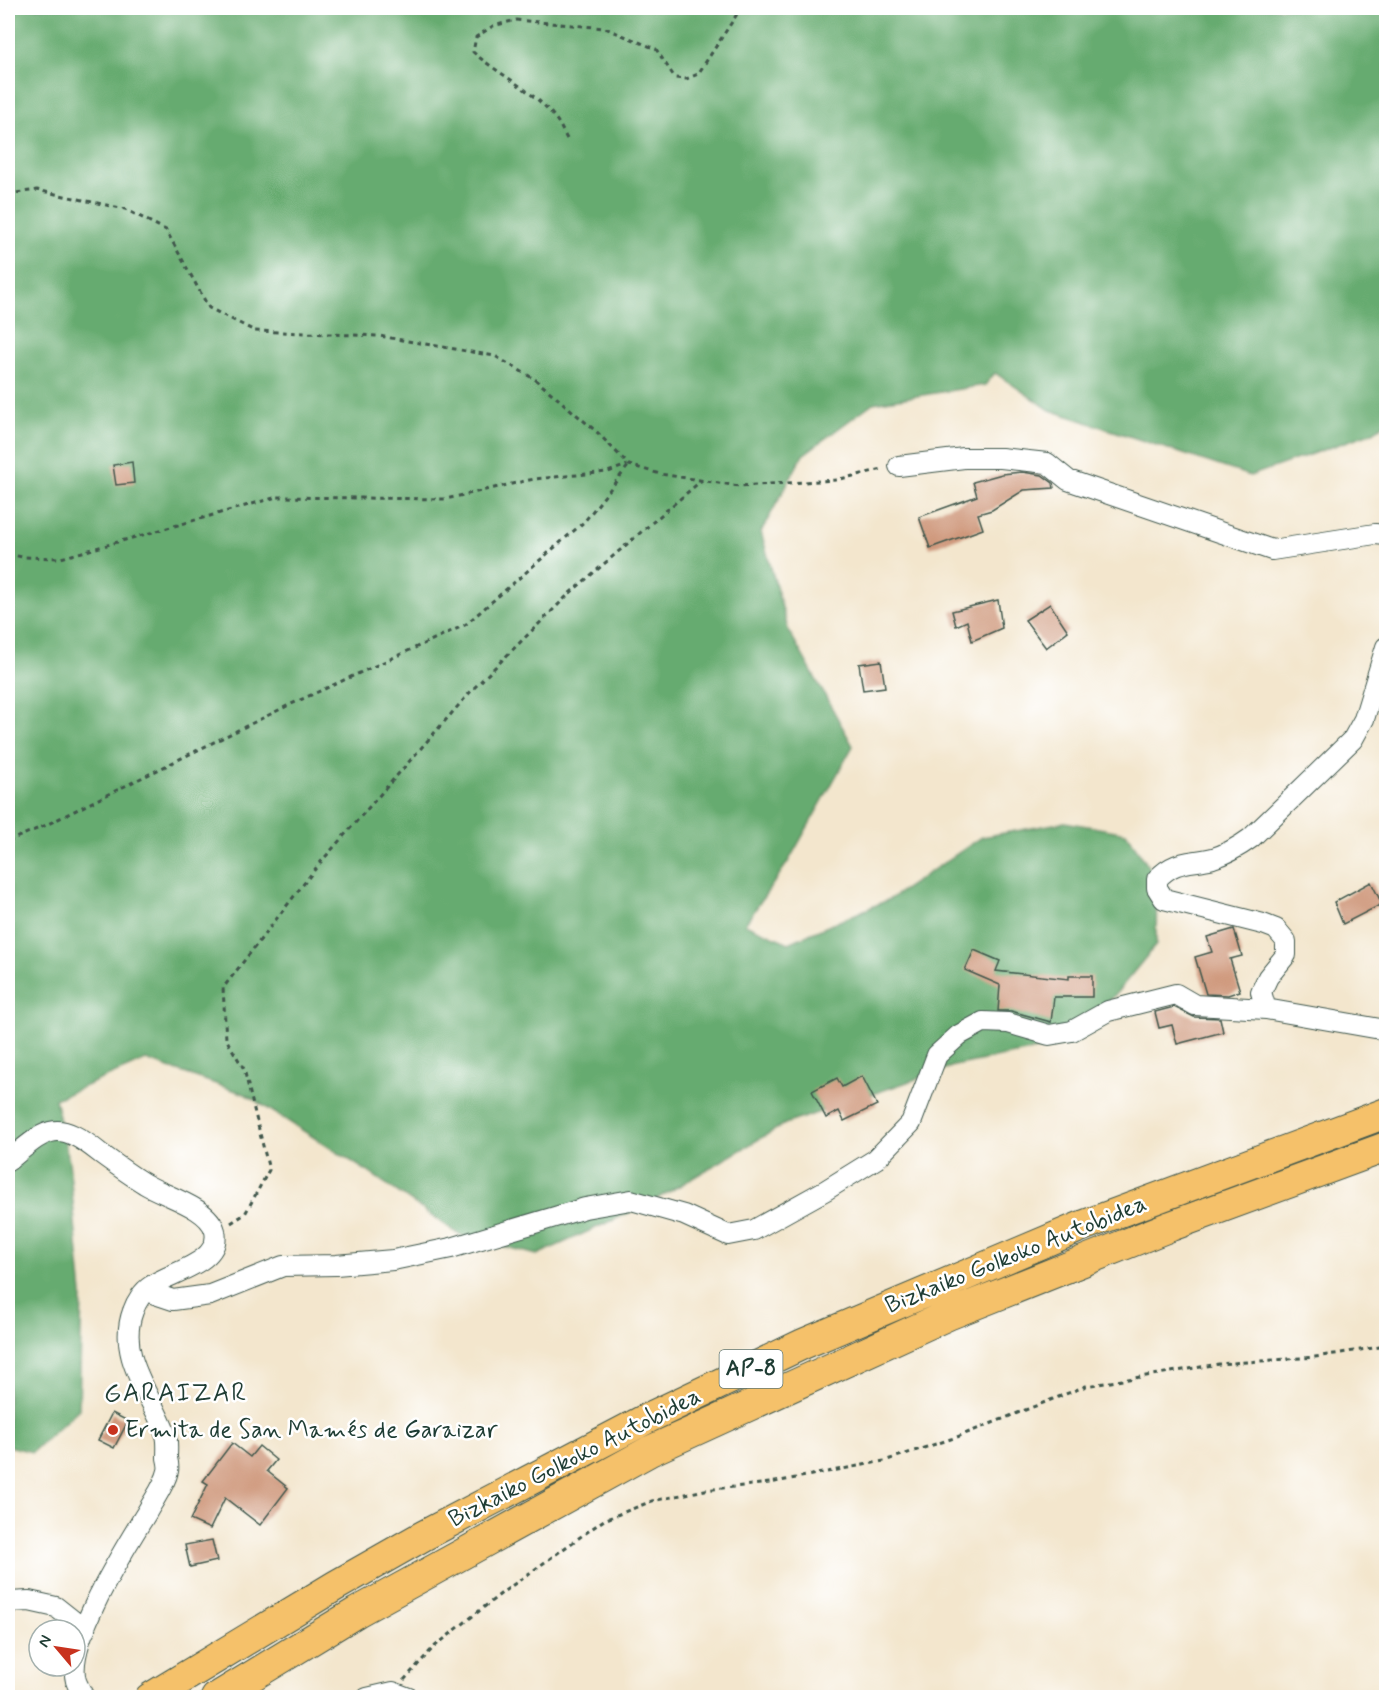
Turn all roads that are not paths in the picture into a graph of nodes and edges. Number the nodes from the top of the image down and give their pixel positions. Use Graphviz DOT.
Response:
graph roads {
  1 [pos="899,466"];
  2 [pos="1386,535"];
  3 [pos="1386,647"];
  4 [pos="1266,1009"];
  5 [pos="1386,1030"];
  6 [pos="1386,1113"];
  7 [pos="1386,1147"];
  8 [pos="8,1161"];
  9 [pos="146,1291"];
  10 [pos="8,1602"];
  11 [pos="70,1618"];
  12 [pos="87,1625"];
  13 [pos="401,1695"];
  14 [pos="150,1698"];
  15 [pos="216,1698"];
  16 [pos="367,1698"];
  1 -- 2 [label="street"];
  3 -- 4 [label="street"];
  4 -- 5 [label="street"];
  4 -- 9 [label="street"];
  6 -- 14 [label="highway, Bizkaiko Golkoko Autobidea / AP-8"];
  7 -- 15 [label="highway, Bizkaiko Golkoko Autobidea / AP-8"];
  8 -- 9 [label="street"];
  9 -- 12 [label="street"];
  10 -- 11 [label="street"];
  13 -- 16 [label="street"];
}
